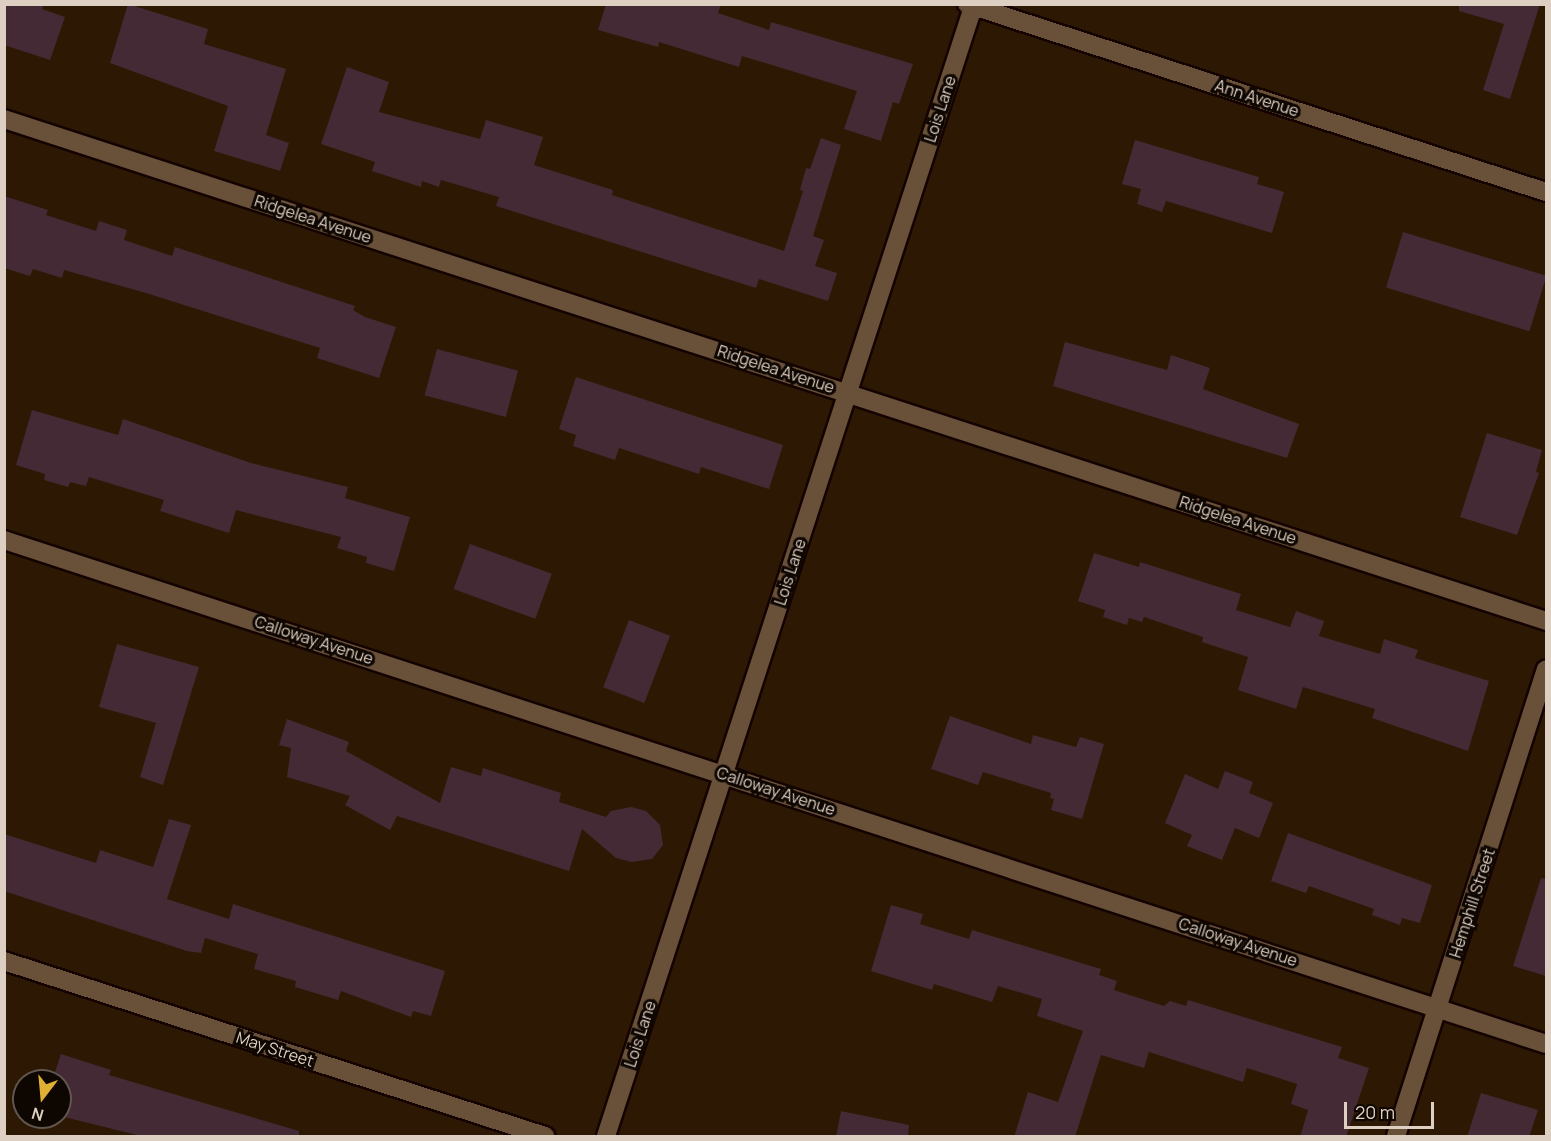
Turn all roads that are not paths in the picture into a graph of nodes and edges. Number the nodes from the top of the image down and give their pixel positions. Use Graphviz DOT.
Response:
graph roads {
  1 [pos="972,5"];
  2 [pos="4,118"];
  3 [pos="1546,192"];
  4 [pos="848,393"];
  5 [pos="4,540"];
  6 [pos="1546,621"];
  7 [pos="1546,669"];
  8 [pos="725,774"];
  9 [pos="4,961"];
  10 [pos="1438,1008"];
  11 [pos="1546,1044"];
  12 [pos="545,1137"];
  13 [pos="606,1137"];
  14 [pos="1395,1137"];
  1 -- 3 [label="street, Ann Avenue"];
  1 -- 4 [label="street, Lois Lane"];
  2 -- 4 [label="street, Ridgelea Avenue"];
  4 -- 6 [label="street, Ridgelea Avenue"];
  4 -- 8 [label="street, Lois Lane"];
  5 -- 8 [label="street, Calloway Avenue"];
  7 -- 10 [label="street, Hemphill Street"];
  8 -- 10 [label="street, Calloway Avenue"];
  8 -- 13 [label="street, Lois Lane"];
  9 -- 12 [label="street, May Street"];
  10 -- 11 [label="street, Calloway Avenue"];
  10 -- 14 [label="street, Hemphill Street"];
}
